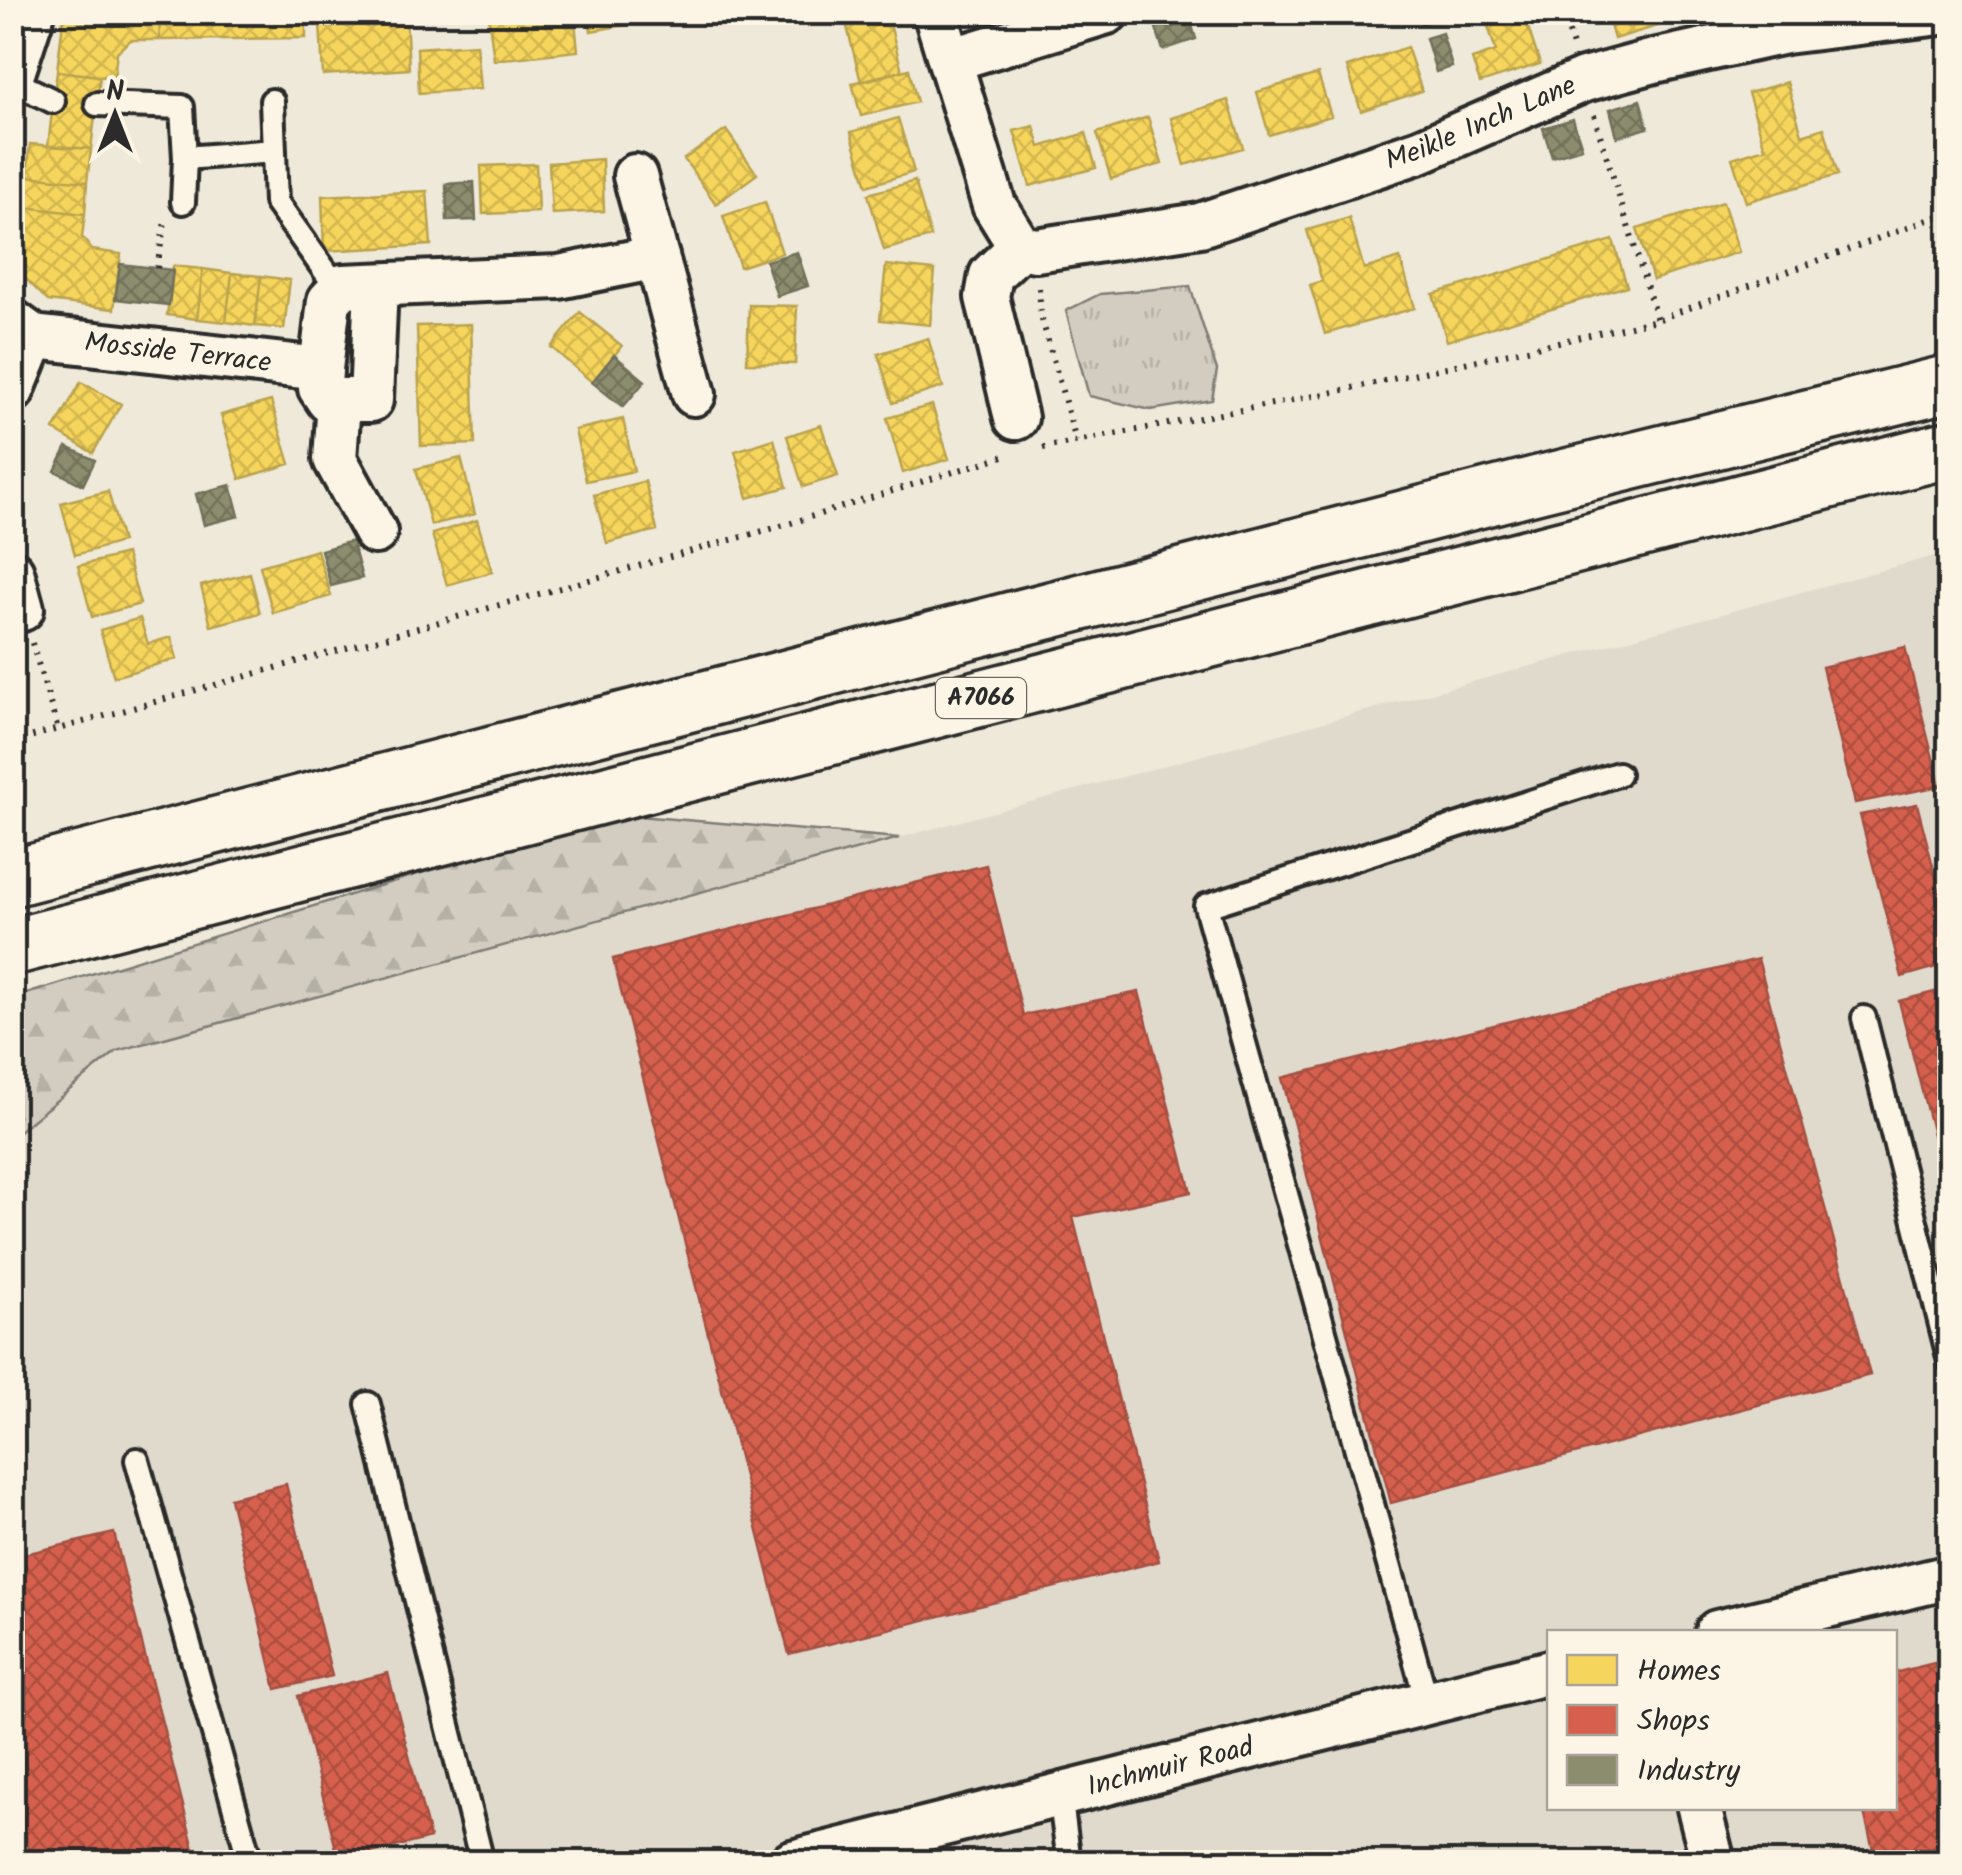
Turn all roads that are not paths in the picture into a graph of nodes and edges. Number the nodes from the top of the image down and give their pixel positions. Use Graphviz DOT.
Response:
graph roads {
  1 [pos="935,12"];
  2 [pos="1108,12"];
  3 [pos="1948,12"];
  4 [pos="18,49"];
  5 [pos="950,60"];
  6 [pos="53,101"];
  7 [pos="272,101"];
  8 [pos="96,104"];
  9 [pos="274,151"];
  10 [pos="185,158"];
  11 [pos="635,176"];
  12 [pos="183,202"];
  13 [pos="1028,249"];
  14 [pos="656,257"];
  15 [pos="357,287"];
  16 [pos="23,329"];
  17 [pos="1950,382"];
  18 [pos="330,386"];
  19 [pos="12,392"];
  20 [pos="694,394"];
  21 [pos="1018,441"];
  22 [pos="1950,449"];
  23 [pos="375,532"];
  24 [pos="1618,774"];
  25 [pos="12,878"];
  26 [pos="12,947"];
  27 [pos="1864,1018"];
  28 [pos="1950,1361"];
  29 [pos="368,1404"];
  30 [pos="137,1460"];
  31 [pos="1950,1578"];
  32 [pos="1726,1630"];
  33 [pos="1547,1673"];
  34 [pos="1427,1702"];
  35 [pos="1060,1794"];
  36 [pos="1700,1810"];
  37 [pos="250,1862"];
  38 [pos="482,1862"];
  39 [pos="792,1862"];
  40 [pos="1068,1862"];
  41 [pos="1713,1862"];
  1 -- 5 [label="street"];
  2 -- 5 [label="street"];
  3 -- 13 [label="street, Meikle Inch Lane"];
  4 -- 6 [label="lane"];
  5 -- 13 [label="street"];
  7 -- 9 [label="lane"];
  8 -- 10 [label="lane"];
  9 -- 10 [label="lane"];
  9 -- 15 [label="lane"];
  10 -- 12 [label="lane"];
  11 -- 14 [label="street"];
  13 -- 21 [label="street"];
  14 -- 15 [label="street"];
  14 -- 20 [label="street"];
  15 -- 18 [label="street"];
  15 -- 18 [label="street"];
  16 -- 18 [label="street, Mosside Terrace"];
  16 -- 19 [label="street, Mosside Terrace"];
  17 -- 25 [label="main road, A7066"];
  18 -- 23 [label="street"];
  22 -- 26 [label="main road, A7066"];
  24 -- 34 [label="lane"];
  27 -- 28 [label="lane"];
  29 -- 38 [label="lane"];
  30 -- 37 [label="lane"];
  31 -- 32 [label="street"];
  33 -- 34 [label="street, Inchmuir Road"];
  34 -- 35 [label="street, Inchmuir Road"];
  35 -- 39 [label="street, Inchmuir Road"];
  35 -- 40 [label="lane"];
  36 -- 41 [label="street"];
}
